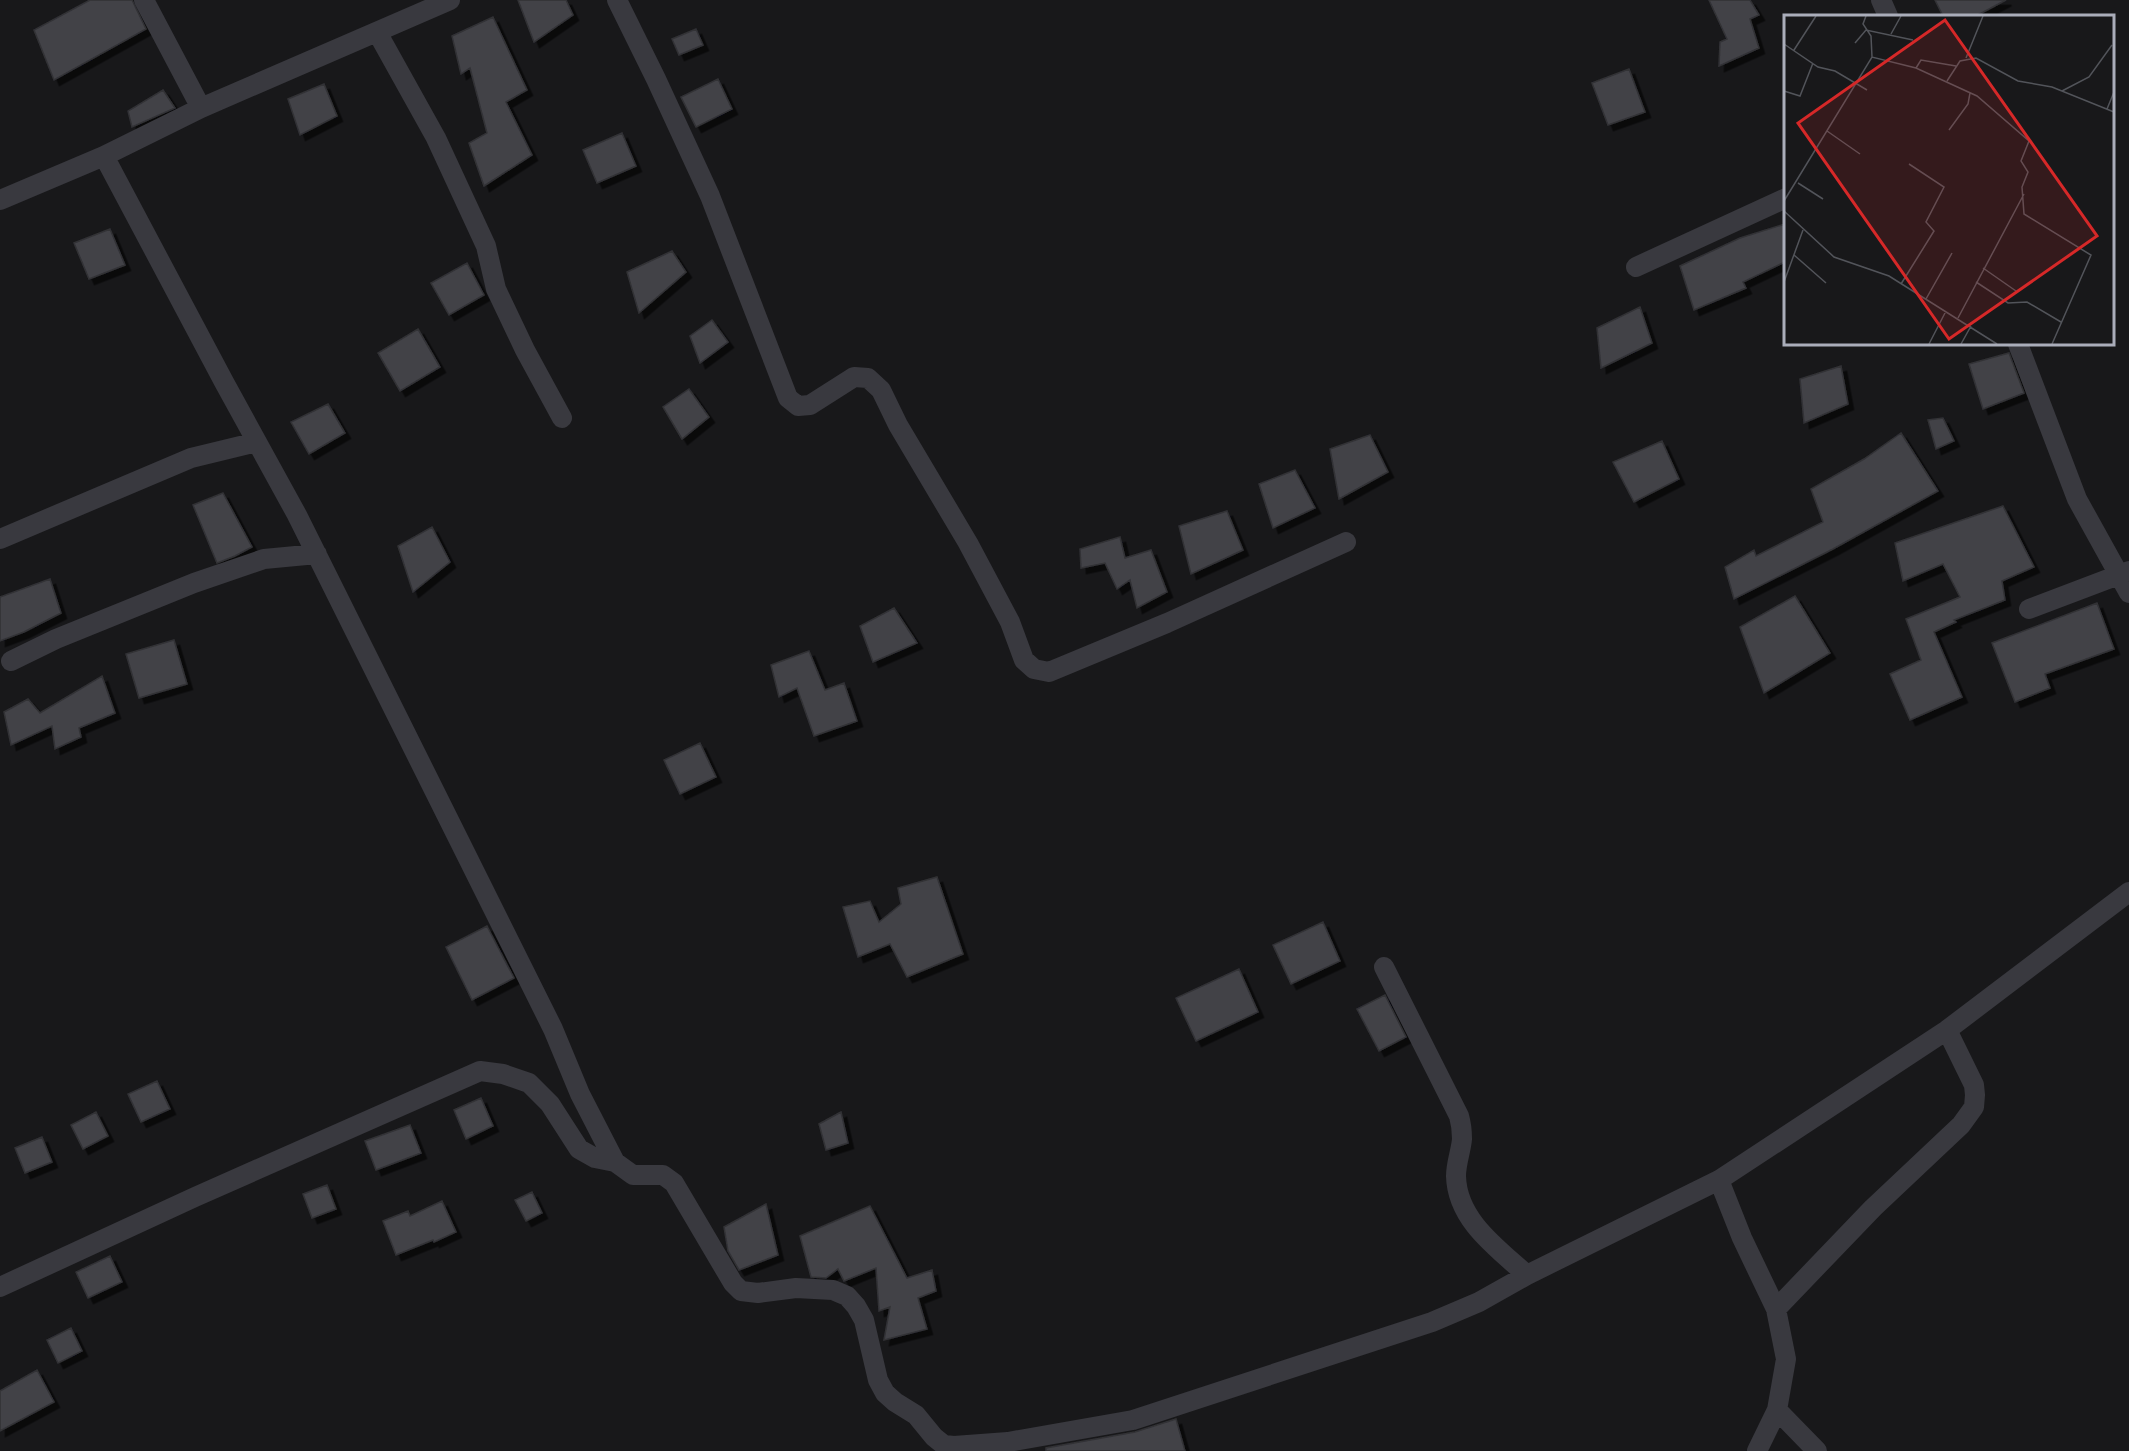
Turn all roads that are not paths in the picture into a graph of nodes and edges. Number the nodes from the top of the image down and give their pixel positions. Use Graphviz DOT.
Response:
graph roads {
  1 [pos="144,0"];
  2 [pos="450,0"];
  3 [pos="617,0"];
  4 [pos="1881,0"];
  5 [pos="1888,15"];
  6 [pos="377,32"];
  7 [pos="201,108"];
  8 [pos="104,156"];
  9 [pos="1784,198"];
  10 [pos="0,200"];
  11 [pos="1636,267"];
  12 [pos="2018,345"];
  13 [pos="562,418"];
  14 [pos="257,442"];
  15 [pos="0,539"];
  16 [pos="1346,542"];
  17 [pos="317,554"];
  18 [pos="2124,574"];
  19 [pos="2129,593"];
  20 [pos="2029,609"];
  21 [pos="11,661"];
  22 [pos="2129,892"];
  23 [pos="1384,968"];
  24 [pos="1947,1030"];
  25 [pos="615,1162"];
  26 [pos="1719,1180"];
  27 [pos="1527,1275"];
  28 [pos="0,1287"];
  29 [pos="1776,1309"];
  30 [pos="1777,1410"];
  31 [pos="1757,1451"];
  32 [pos="1817,1451"];
  1 -- 7 [label="street"];
  2 -- 6 [label="street"];
  3 -- 16 [label="street"];
  4 -- 5 [label="street"];
  6 -- 7 [label="street"];
  6 -- 13 [label="street"];
  7 -- 8 [label="street"];
  8 -- 10 [label="street"];
  8 -- 14 [label="street"];
  9 -- 11 [label="street"];
  12 -- 18 [label="street"];
  14 -- 15 [label="street"];
  14 -- 17 [label="street"];
  17 -- 21 [label="street"];
  17 -- 25 [label="street"];
  18 -- 19 [label="street"];
  18 -- 20 [label="street"];
  22 -- 24 [label="street"];
  23 -- 27 [label="street"];
  24 -- 26 [label="street"];
  24 -- 29 [label="street"];
  25 -- 27 [label="street"];
  25 -- 28 [label="street"];
  26 -- 27 [label="street"];
  26 -- 29 [label="street"];
  29 -- 30 [label="street"];
  30 -- 31 [label="street"];
  30 -- 32 [label="street"];
}
